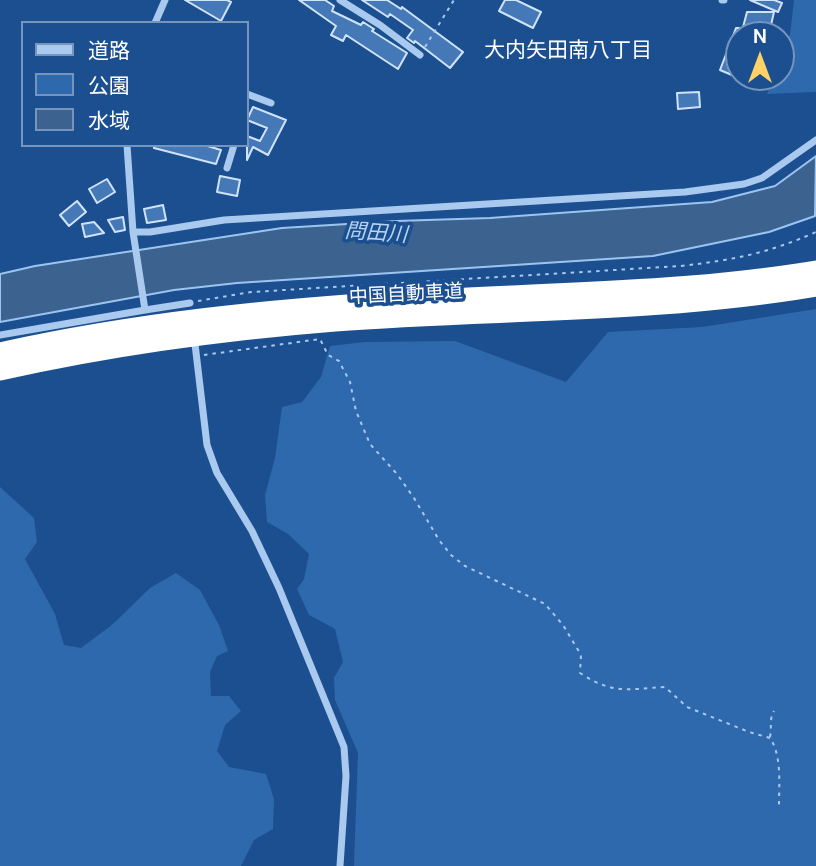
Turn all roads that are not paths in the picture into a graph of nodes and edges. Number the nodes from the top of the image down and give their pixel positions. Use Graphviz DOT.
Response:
graph roads {
  1 [pos="165,0"];
  2 [pos="340,0"];
  3 [pos="156,21"];
  4 [pos="421,55"];
  5 [pos="248,94"];
  6 [pos="271,103"];
  7 [pos="816,141"];
  8 [pos="127,147"];
  9 [pos="232,147"];
  10 [pos="227,168"];
  11 [pos="133,232"];
  12 [pos="816,271"];
  13 [pos="816,286"];
  14 [pos="190,303"];
  15 [pos="145,310"];
  16 [pos="0,335"];
  17 [pos="195,344"];
  18 [pos="0,353"];
  19 [pos="0,370"];
  20 [pos="340,866"];
  1 -- 3 [label="street"];
  2 -- 4 [label="street"];
  5 -- 6 [label="street"];
  7 -- 11 [label="street"];
  8 -- 11 [label="street"];
  9 -- 10 [label="street"];
  11 -- 15 [label="street"];
  12 -- 18 [label="highway, 中国自動車道"];
  13 -- 19 [label="highway, 中国自動車道"];
  14 -- 15 [label="street"];
  15 -- 16 [label="street"];
  17 -- 20 [label="street"];
}
